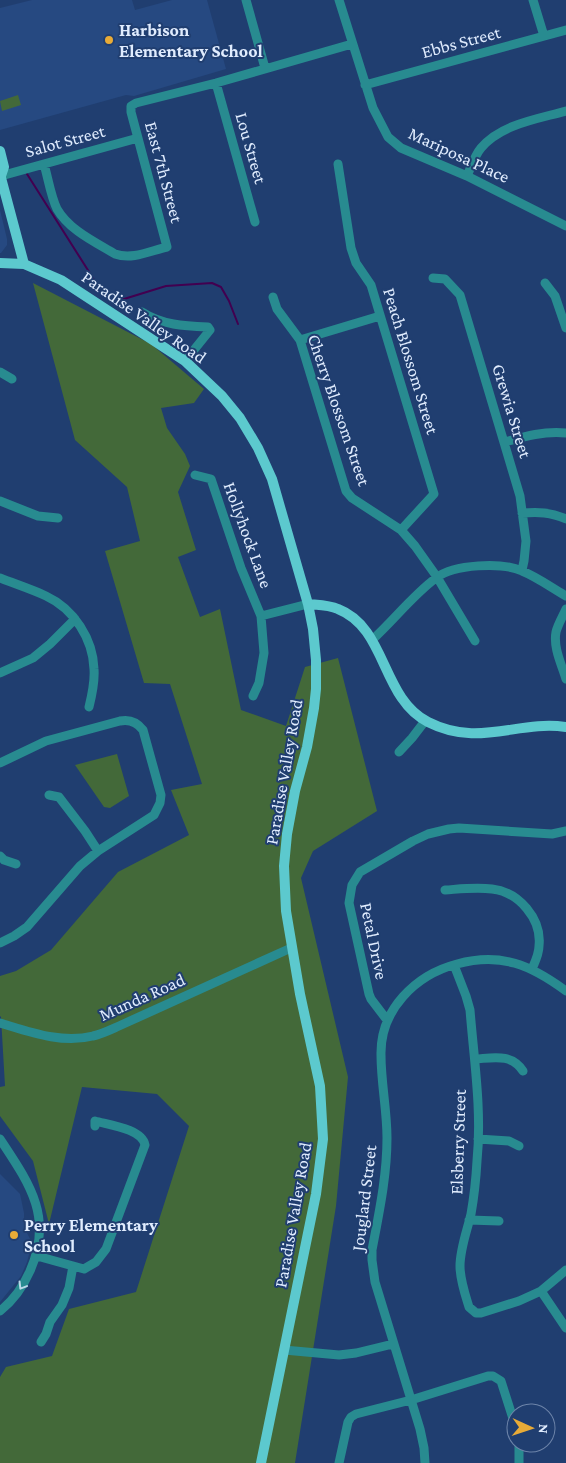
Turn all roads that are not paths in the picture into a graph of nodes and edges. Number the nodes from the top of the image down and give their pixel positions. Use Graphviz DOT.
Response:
graph roads {
  1 [pos="246,0"];
  2 [pos="339,0"];
  3 [pos="533,0"];
  4 [pos="566,30"];
  5 [pos="544,36"];
  6 [pos="352,44"];
  7 [pos="265,68"];
  8 [pos="216,83"];
  9 [pos="365,85"];
  10 [pos="566,111"];
  11 [pos="138,138"];
  12 [pos="0,151"];
  13 [pos="44,164"];
  14 [pos="338,164"];
  15 [pos="0,175"];
  16 [pos="468,176"];
  17 [pos="255,222"];
  18 [pos="565,223"];
  19 [pos="0,263"];
  20 [pos="24,264"];
  21 [pos="434,278"];
  22 [pos="545,283"];
  23 [pos="273,297"];
  24 [pos="142,312"];
  25 [pos="380,316"];
  26 [pos="566,328"];
  27 [pos="300,340"];
  28 [pos="186,361"];
  29 [pos="0,372"];
  30 [pos="12,379"];
  31 [pos="566,433"];
  32 [pos="505,442"];
  33 [pos="195,475"];
  34 [pos="0,501"];
  35 [pos="522,513"];
  36 [pos="58,518"];
  37 [pos="566,519"];
  38 [pos="401,530"];
  39 [pos="522,570"];
  40 [pos="437,577"];
  41 [pos="0,578"];
  42 [pos="566,596"];
  43 [pos="308,604"];
  44 [pos="566,609"];
  45 [pos="261,616"];
  46 [pos="75,619"];
  47 [pos="372,640"];
  48 [pos="475,641"];
  49 [pos="0,673"];
  50 [pos="566,679"];
  51 [pos="253,696"];
  52 [pos="89,707"];
  53 [pos="426,721"];
  54 [pos="566,727"];
  55 [pos="399,752"];
  56 [pos="0,763"];
  57 [pos="49,794"];
  58 [pos="566,831"];
  59 [pos="98,851"];
  60 [pos="0,856"];
  61 [pos="16,864"];
  62 [pos="445,890"];
  63 [pos="0,943"];
  64 [pos="291,948"];
  65 [pos="454,965"];
  66 [pos="532,969"];
  67 [pos="566,991"];
  68 [pos="387,1020"];
  69 [pos="0,1023"];
  70 [pos="475,1059"];
  71 [pos="523,1070"];
  72 [pos="95,1126"];
  73 [pos="0,1139"];
  74 [pos="478,1140"];
  75 [pos="519,1146"];
  76 [pos="469,1220"];
  77 [pos="499,1221"];
  78 [pos="37,1256"];
  79 [pos="73,1266"];
  80 [pos="566,1270"];
  81 [pos="541,1291"];
  82 [pos="0,1311"];
  83 [pos="566,1328"];
  84 [pos="41,1342"];
  85 [pos="393,1344"];
  86 [pos="284,1350"];
  87 [pos="411,1400"];
  88 [pos="508,1403"];
  89 [pos="261,1463"];
  90 [pos="339,1463"];
  91 [pos="425,1463"];
  1 -- 7 [label="street"];
  2 -- 6 [label="street, Mariposa Place"];
  3 -- 5 [label="street"];
  4 -- 5 [label="street, Ebbs Street"];
  5 -- 9 [label="street, Ebbs Street"];
  6 -- 7 [label="street"];
  6 -- 9 [label="street, Mariposa Place"];
  7 -- 8 [label="street"];
  8 -- 11 [label="street, East 7th Street"];
  8 -- 17 [label="street, Lou Street"];
  9 -- 16 [label="street, Mariposa Place"];
  10 -- 16 [label="street"];
  11 -- 13 [label="street, Salot Street"];
  11 -- 13 [label="street, East 7th Street"];
  12 -- 15 [label="main road"];
  13 -- 15 [label="street, Salot Street"];
  14 -- 25 [label="street, Peach Blossom Street"];
  15 -- 20 [label="main road"];
  16 -- 18 [label="street, Mariposa Place"];
  19 -- 20 [label="main road"];
  20 -- 28 [label="main road, Paradise Valley Road"];
  21 -- 32 [label="street, Grewia Street"];
  22 -- 26 [label="street"];
  23 -- 27 [label="street, Cherry Blossom Street"];
  24 -- 28 [label="street"];
  25 -- 27 [label="street"];
  25 -- 38 [label="street, Peach Blossom Street"];
  27 -- 38 [label="street, Cherry Blossom Street"];
  28 -- 43 [label="main road, Paradise Valley Road"];
  29 -- 30 [label="street"];
  31 -- 32 [label="street"];
  32 -- 35 [label="street, Grewia Street"];
  33 -- 45 [label="street, Hollyhock Lane"];
  34 -- 36 [label="street"];
  35 -- 37 [label="street"];
  35 -- 39 [label="street, Grewia Street"];
  38 -- 40 [label="street, Cherry Blossom Street"];
  39 -- 40 [label="street"];
  39 -- 42 [label="street"];
  40 -- 47 [label="street"];
  40 -- 48 [label="street, Cherry Blossom Street"];
  41 -- 46 [label="street"];
  43 -- 45 [label="street, Hollyhock Lane"];
  43 -- 47 [label="main road"];
  43 -- 64 [label="main road, Paradise Valley Road"];
  44 -- 50 [label="street"];
  45 -- 51 [label="street, Hollyhock Lane"];
  46 -- 49 [label="street"];
  46 -- 52 [label="street"];
  47 -- 53 [label="main road"];
  53 -- 54 [label="main road"];
  53 -- 55 [label="street"];
  56 -- 59 [label="street"];
  57 -- 59 [label="street"];
  58 -- 68 [label="street, Petal Drive"];
  59 -- 63 [label="street"];
  60 -- 61 [label="street"];
  62 -- 66 [label="street"];
  64 -- 69 [label="street, Munda Road"];
  64 -- 86 [label="main road, Paradise Valley Road"];
  65 -- 66 [label="street, Jouglard Street"];
  65 -- 68 [label="street, Jouglard Street"];
  65 -- 70 [label="street, Elsberry Street"];
  66 -- 67 [label="street, Jouglard Street"];
  68 -- 85 [label="street, Jouglard Street"];
  70 -- 71 [label="street"];
  70 -- 74 [label="street, Elsberry Street"];
  72 -- 79 [label="street"];
  73 -- 78 [label="street"];
  74 -- 75 [label="street"];
  74 -- 76 [label="street, Elsberry Street"];
  76 -- 77 [label="street"];
  76 -- 81 [label="street, Elsberry Street"];
  78 -- 79 [label="street"];
  78 -- 82 [label="street, one-way"];
  79 -- 84 [label="street"];
  80 -- 81 [label="street"];
  81 -- 83 [label="street"];
  85 -- 86 [label="street"];
  85 -- 87 [label="street, Jouglard Street"];
  86 -- 89 [label="main road, Paradise Valley Road"];
  87 -- 88 [label="street"];
  87 -- 90 [label="street"];
  87 -- 91 [label="street, Jouglard Street"];
}
